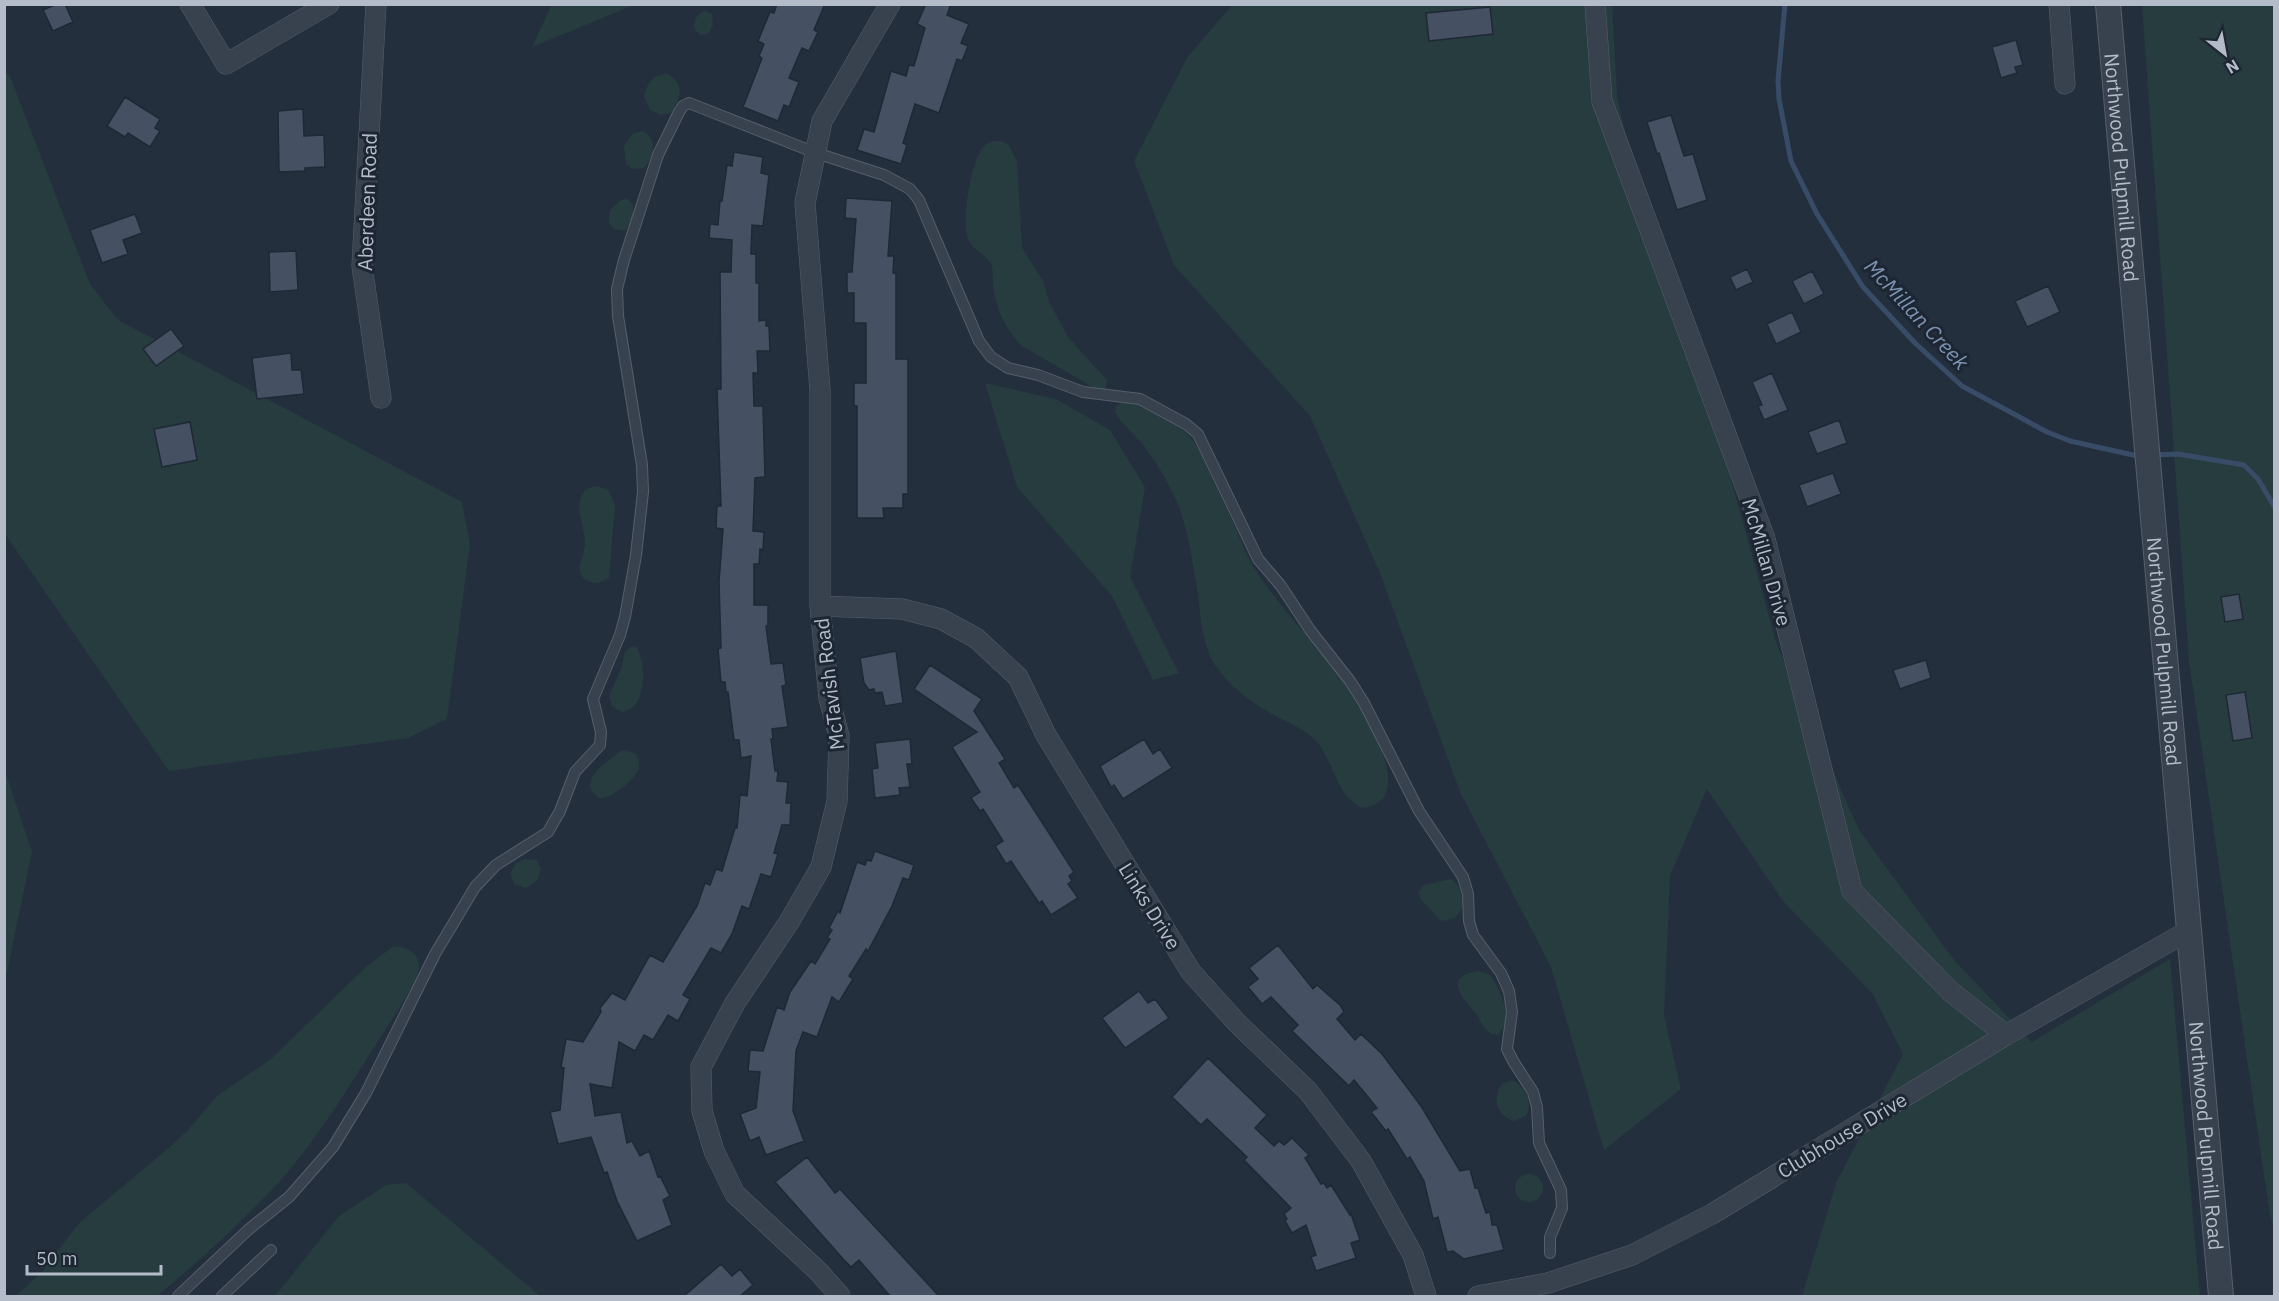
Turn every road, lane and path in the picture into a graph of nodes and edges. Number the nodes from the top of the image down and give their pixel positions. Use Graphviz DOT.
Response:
graph roads {
  1 [pos="190,4"];
  2 [pos="329,4"];
  3 [pos="376,4"];
  4 [pos="890,4"];
  5 [pos="1595,4"];
  6 [pos="2059,4"];
  7 [pos="2108,4"];
  8 [pos="2065,84"];
  9 [pos="816,153"];
  10 [pos="381,398"];
  11 [pos="820,606"];
  12 [pos="2188,931"];
  13 [pos="2006,1035"];
  14 [pos="271,1250"];
  15 [pos="1550,1253"];
  16 [pos="178,1296"];
  17 [pos="222,1296"];
  18 [pos="840,1296"];
  19 [pos="1426,1296"];
  20 [pos="1478,1296"];
  21 [pos="2221,1296"];
  1 -- 2 [label="street"];
  3 -- 10 [label="street, Aberdeen Road"];
  4 -- 9 [label="street, McTavish Road"];
  5 -- 13 [label="street, McMillan Drive"];
  6 -- 8 [label="street"];
  7 -- 12 [label="street, Northwood Pulpmill Road"];
  9 -- 11 [label="street, McTavish Road"];
  9 -- 15 [label="lane"];
  9 -- 16 [label="lane"];
  11 -- 18 [label="street, McTavish Road"];
  11 -- 19 [label="street, Links Drive"];
  12 -- 13 [label="street, Clubhouse Drive"];
  12 -- 21 [label="street, Northwood Pulpmill Road"];
  13 -- 20 [label="street, Clubhouse Drive"];
  14 -- 17 [label="lane"];
}
